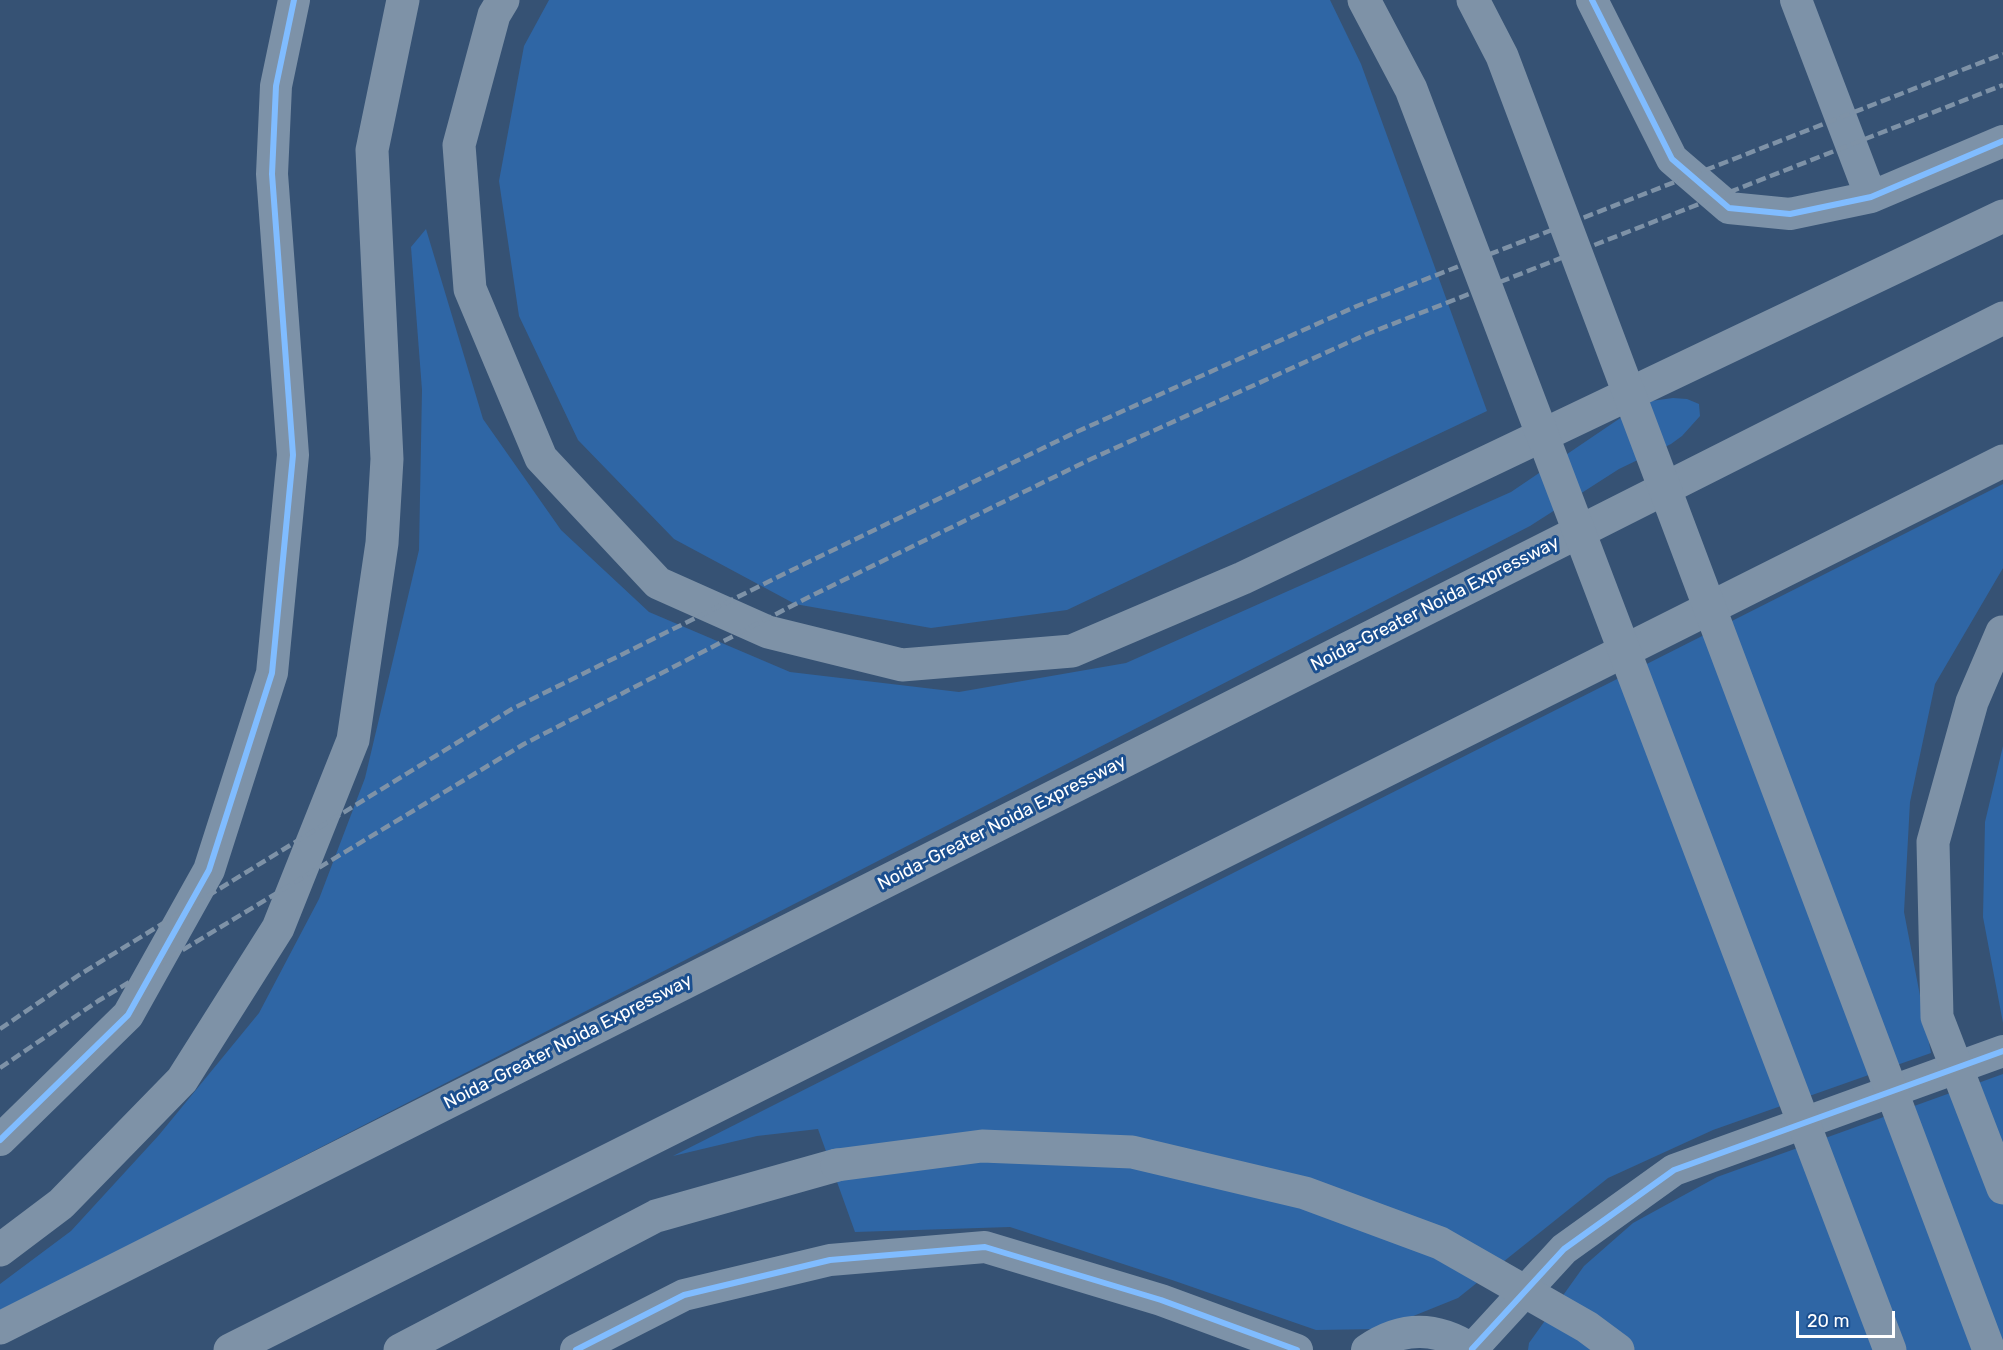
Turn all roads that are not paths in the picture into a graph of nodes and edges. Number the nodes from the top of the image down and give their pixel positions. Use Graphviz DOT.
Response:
graph roads {
  1 [pos="294,0"];
  2 [pos="403,0"];
  3 [pos="1364,0"];
  4 [pos="1473,0"];
  5 [pos="1592,0"];
  6 [pos="1796,0"];
  7 [pos="499,7"];
  8 [pos="2003,141"];
  9 [pos="1871,197"];
  10 [pos="2003,216"];
  11 [pos="2003,318"];
  12 [pos="2003,461"];
  13 [pos="2003,631"];
  14 [pos="2003,1051"];
  15 [pos="0,1140"];
  16 [pos="2003,1188"];
  17 [pos="0,1250"];
  18 [pos="0,1328"];
  19 [pos="1473,1349"];
  20 [pos="230,1350"];
  21 [pos="400,1350"];
  22 [pos="576,1350"];
  23 [pos="1297,1350"];
  24 [pos="1367,1350"];
  25 [pos="1618,1350"];
  26 [pos="1890,1350"];
  27 [pos="1989,1350"];
  1 -- 15 [label="street"];
  2 -- 17 [label="highway"];
  3 -- 26 [label="highway, bridge"];
  4 -- 27 [label="highway, bridge"];
  5 -- 9 [label="street"];
  6 -- 9 [label="street"];
  7 -- 10 [label="highway"];
  8 -- 9 [label="street"];
  11 -- 18 [label="highway, Noida-Greater Noida Expressway"];
  12 -- 20 [label="highway"];
  13 -- 16 [label="highway, bridge"];
  14 -- 19 [label="street"];
  19 -- 24 [label="street"];
  21 -- 25 [label="highway, bridge"];
  22 -- 23 [label="street"];
}
